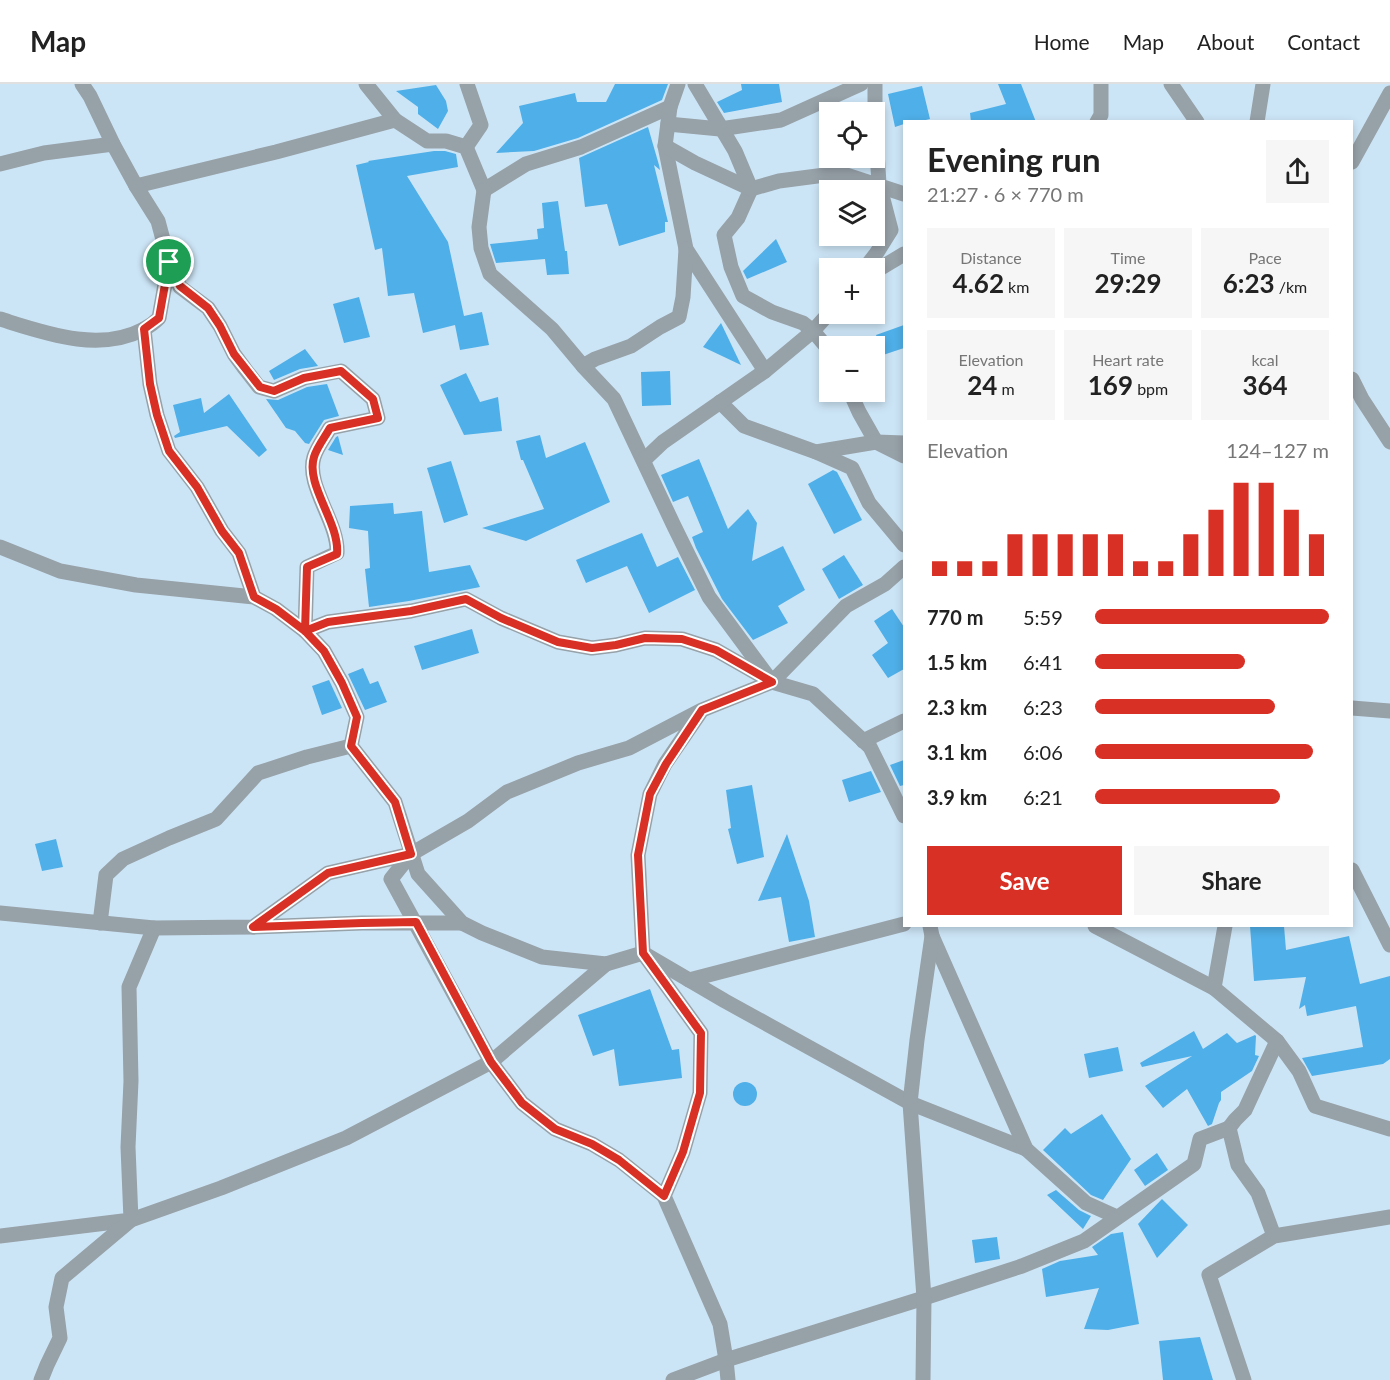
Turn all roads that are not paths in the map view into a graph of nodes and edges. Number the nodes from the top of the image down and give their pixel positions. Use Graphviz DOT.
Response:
graph roads {
  1 [pos="81,84"];
  2 [pos="366,84"];
  3 [pos="467,84"];
  4 [pos="678,84"];
  5 [pos="695,84"];
  6 [pos="861,84"];
  7 [pos="875,84"];
  8 [pos="1101,84"];
  9 [pos="1171,84"];
  10 [pos="1263,84"];
  11 [pos="1390,93"];
  12 [pos="670,107"];
  13 [pos="395,120"];
  14 [pos="1098,120"];
  15 [pos="1196,120"];
  16 [pos="1257,120"];
  17 [pos="668,124"];
  18 [pos="720,129"];
  19 [pos="112,144"];
  20 [pos="665,146"];
  21 [pos="466,147"];
  22 [pos="1353,160"];
  23 [pos="0,164"];
  24 [pos="865,180"];
  25 [pos="879,180"];
  26 [pos="136,186"];
  27 [pos="885,186"];
  28 [pos="751,189"];
  29 [pos="484,190"];
  30 [pos="903,194"];
  31 [pos="885,207"];
  32 [pos="885,240"];
  33 [pos="687,249"];
  34 [pos="903,255"];
  35 [pos="169,262"];
  36 [pos="885,266"];
  37 [pos="0,319"];
  38 [pos="819,324"];
  39 [pos="144,329"];
  40 [pos="813,330"];
  41 [pos="819,337"];
  42 [pos="583,366"];
  43 [pos="765,371"];
  44 [pos="1353,384"];
  45 [pos="1357,400"];
  46 [pos="720,402"];
  47 [pos="854,402"];
  48 [pos="1384,421"];
  49 [pos="876,442"];
  50 [pos="1390,442"];
  51 [pos="903,443"];
  52 [pos="816,452"];
  53 [pos="903,456"];
  54 [pos="644,460"];
  55 [pos="903,544"];
  56 [pos="0,547"];
  57 [pos="903,568"];
  58 [pos="254,597"];
  59 [pos="305,631"];
  60 [pos="772,682"];
  61 [pos="1353,708"];
  62 [pos="702,710"];
  63 [pos="1390,711"];
  64 [pos="903,721"];
  65 [pos="863,741"];
  66 [pos="351,746"];
  67 [pos="903,814"];
  68 [pos="411,854"];
  69 [pos="1353,872"];
  70 [pos="0,913"];
  71 [pos="416,922"];
  72 [pos="100,923"];
  73 [pos="462,923"];
  74 [pos="903,924"];
  75 [pos="253,927"];
  76 [pos="1097,927"];
  77 [pos="1225,927"];
  78 [pos="154,928"];
  79 [pos="931,931"];
  80 [pos="1390,945"];
  81 [pos="643,953"];
  82 [pos="606,964"];
  83 [pos="689,980"];
  84 [pos="1214,988"];
  85 [pos="1277,1041"];
  86 [pos="491,1062"];
  87 [pos="910,1103"];
  88 [pos="1229,1128"];
  89 [pos="1390,1129"];
  90 [pos="1026,1149"];
  91 [pos="664,1196"];
  92 [pos="1117,1217"];
  93 [pos="1390,1217"];
  94 [pos="131,1220"];
  95 [pos="0,1236"];
  96 [pos="1274,1236"];
  97 [pos="924,1299"];
  98 [pos="726,1360"];
  99 [pos="41,1380"];
  100 [pos="674,1380"];
  101 [pos="728,1380"];
  102 [pos="923,1380"];
  103 [pos="1244,1380"];
  1 -- 19 [label="street"];
  2 -- 13 [label="street"];
  3 -- 21 [label="street"];
  4 -- 12 [label="street"];
  5 -- 18 [label="street"];
  6 -- 18 [label="street"];
  7 -- 25 [label="street"];
  8 -- 14 [label="street"];
  9 -- 15 [label="street"];
  10 -- 16 [label="street"];
  11 -- 22 [label="street"];
  12 -- 17 [label="street"];
  12 -- 29 [label="street"];
  13 -- 21 [label="street"];
  13 -- 26 [label="street"];
  17 -- 18 [label="street"];
  17 -- 20 [label="street"];
  18 -- 28 [label="street"];
  19 -- 23 [label="street"];
  19 -- 26 [label="street"];
  20 -- 28 [label="street"];
  20 -- 33 [label="street"];
  21 -- 29 [label="street"];
  24 -- 28 [label="street"];
  26 -- 35 [label="street"];
  27 -- 30 [label="street"];
  28 -- 40 [label="street"];
  29 -- 42 [label="street"];
  31 -- 32 [label="street"];
  33 -- 42 [label="street"];
  33 -- 43 [label="street"];
  34 -- 36 [label="street"];
  35 -- 39 [label="street"];
  35 -- 59 [label="street"];
  37 -- 39 [label="street"];
  38 -- 40 [label="street"];
  39 -- 58 [label="street"];
  40 -- 41 [label="street"];
  40 -- 43 [label="street"];
  42 -- 54 [label="street"];
  43 -- 46 [label="street"];
  44 -- 45 [label="street"];
  45 -- 48 [label="street"];
  46 -- 52 [label="street"];
  46 -- 54 [label="street"];
  47 -- 49 [label="street"];
  48 -- 50 [label="street"];
  49 -- 51 [label="street"];
  49 -- 52 [label="street"];
  49 -- 53 [label="street"];
  52 -- 55 [label="street"];
  54 -- 60 [label="street"];
  56 -- 58 [label="street"];
  57 -- 60 [label="street"];
  58 -- 59 [label="street"];
  59 -- 60 [label="street"];
  59 -- 66 [label="street"];
  60 -- 62 [label="street"];
  60 -- 65 [label="street"];
  61 -- 63 [label="street"];
  62 -- 68 [label="street"];
  62 -- 81 [label="street"];
  64 -- 65 [label="street"];
  65 -- 67 [label="street"];
  66 -- 68 [label="street"];
  66 -- 72 [label="street"];
  68 -- 71 [label="street"];
  68 -- 73 [label="street"];
  68 -- 75 [label="street"];
  69 -- 80 [label="street"];
  70 -- 72 [label="street"];
  71 -- 73 [label="street"];
  71 -- 75 [label="street"];
  71 -- 86 [label="street"];
  72 -- 78 [label="street"];
  73 -- 82 [label="street"];
  74 -- 83 [label="street"];
  75 -- 78 [label="street"];
  76 -- 84 [label="street"];
  77 -- 84 [label="street"];
  78 -- 94 [label="street"];
  79 -- 87 [label="street"];
  79 -- 90 [label="street"];
  81 -- 82 [label="street"];
  81 -- 83 [label="street"];
  81 -- 91 [label="street"];
  82 -- 86 [label="street"];
  83 -- 87 [label="street"];
  84 -- 85 [label="street"];
  85 -- 88 [label="street"];
  85 -- 89 [label="street"];
  86 -- 91 [label="street"];
  86 -- 94 [label="street"];
  87 -- 90 [label="street"];
  87 -- 97 [label="street"];
  88 -- 92 [label="street"];
  88 -- 96 [label="street"];
  90 -- 92 [label="street"];
  91 -- 98 [label="street"];
  92 -- 97 [label="street"];
  93 -- 96 [label="street"];
  94 -- 95 [label="street"];
  94 -- 99 [label="street"];
  96 -- 103 [label="street"];
  97 -- 98 [label="street"];
  97 -- 102 [label="street"];
  98 -- 100 [label="street"];
  98 -- 101 [label="street"];
}
